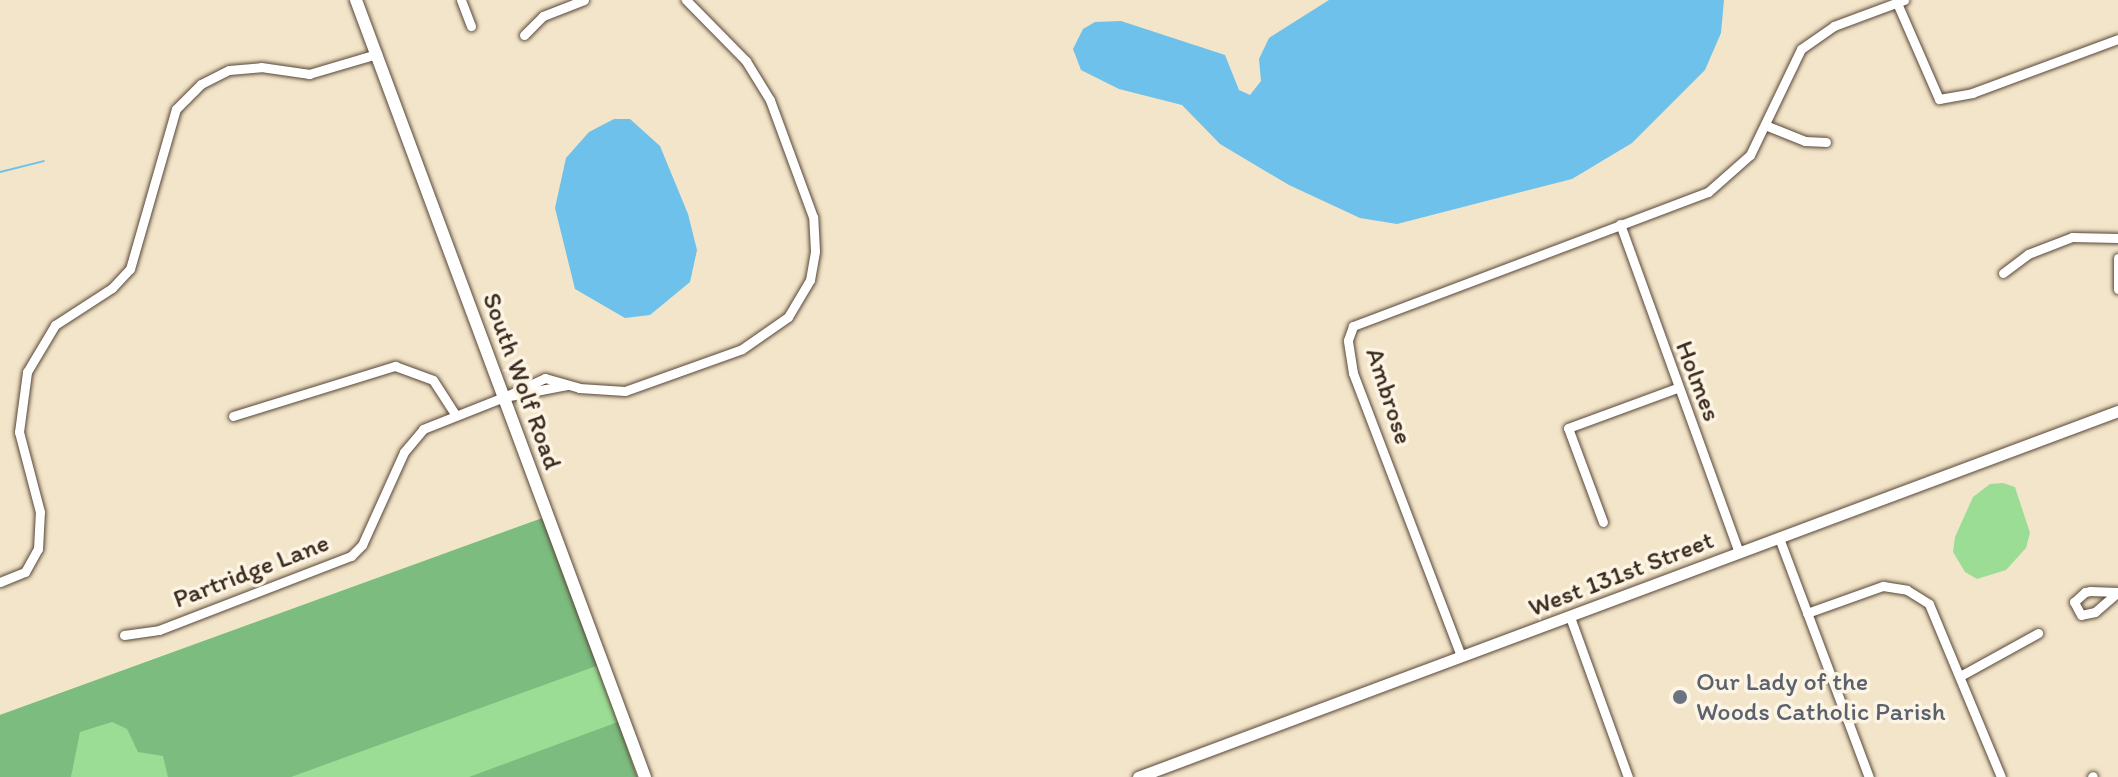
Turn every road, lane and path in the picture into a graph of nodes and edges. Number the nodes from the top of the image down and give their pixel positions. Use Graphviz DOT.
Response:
graph roads {
  1 [pos="356,0"];
  2 [pos="461,0"];
  3 [pos="584,0"];
  4 [pos="686,0"];
  5 [pos="1901,1"];
  6 [pos="471,26"];
  7 [pos="524,35"];
  8 [pos="2118,39"];
  9 [pos="377,54"];
  10 [pos="1765,125"];
  11 [pos="1826,142"];
  12 [pos="1620,224"];
  13 [pos="2118,238"];
  14 [pos="2118,258"];
  15 [pos="2003,273"];
  16 [pos="2118,289"];
  17 [pos="1677,388"];
  18 [pos="504,397"];
  19 [pos="2118,411"];
  20 [pos="455,414"];
  21 [pos="233,416"];
  22 [pos="1603,522"];
  23 [pos="1779,538"];
  24 [pos="1739,553"];
  25 [pos="0,582"];
  26 [pos="1807,613"];
  27 [pos="1570,617"];
  28 [pos="2038,633"];
  29 [pos="124,635"];
  30 [pos="1461,656"];
  31 [pos="1962,675"];
  32 [pos="645,777"];
  33 [pos="1138,777"];
  34 [pos="1628,777"];
  35 [pos="1869,777"];
  36 [pos="2001,777"];
  1 -- 9 [label="main road, South Wolf Road"];
  2 -- 6 [label="street"];
  3 -- 7 [label="street"];
  4 -- 18 [label="street, Partridge Lane"];
  5 -- 8 [label="street"];
  5 -- 10 [label="street, Ambrose"];
  9 -- 18 [label="main road, South Wolf Road"];
  9 -- 25 [label="street"];
  10 -- 11 [label="street"];
  10 -- 12 [label="street, Ambrose"];
  12 -- 17 [label="street, Holmes"];
  12 -- 30 [label="street, Ambrose"];
  13 -- 15 [label="street"];
  14 -- 16 [label="street"];
  17 -- 22 [label="street"];
  17 -- 24 [label="street, Holmes"];
  18 -- 20 [label="street, Partridge Lane"];
  18 -- 32 [label="main road, South Wolf Road"];
  19 -- 23 [label="street, West 131st Street"];
  20 -- 21 [label="street"];
  20 -- 29 [label="street, Partridge Lane"];
  23 -- 24 [label="street, West 131st Street"];
  23 -- 26 [label="street"];
  24 -- 27 [label="street, West 131st Street"];
  26 -- 31 [label="street"];
  26 -- 35 [label="street"];
  27 -- 30 [label="street, West 131st Street"];
  27 -- 34 [label="street"];
  28 -- 31 [label="street"];
  30 -- 33 [label="street, West 131st Street"];
  31 -- 36 [label="street"];
}
